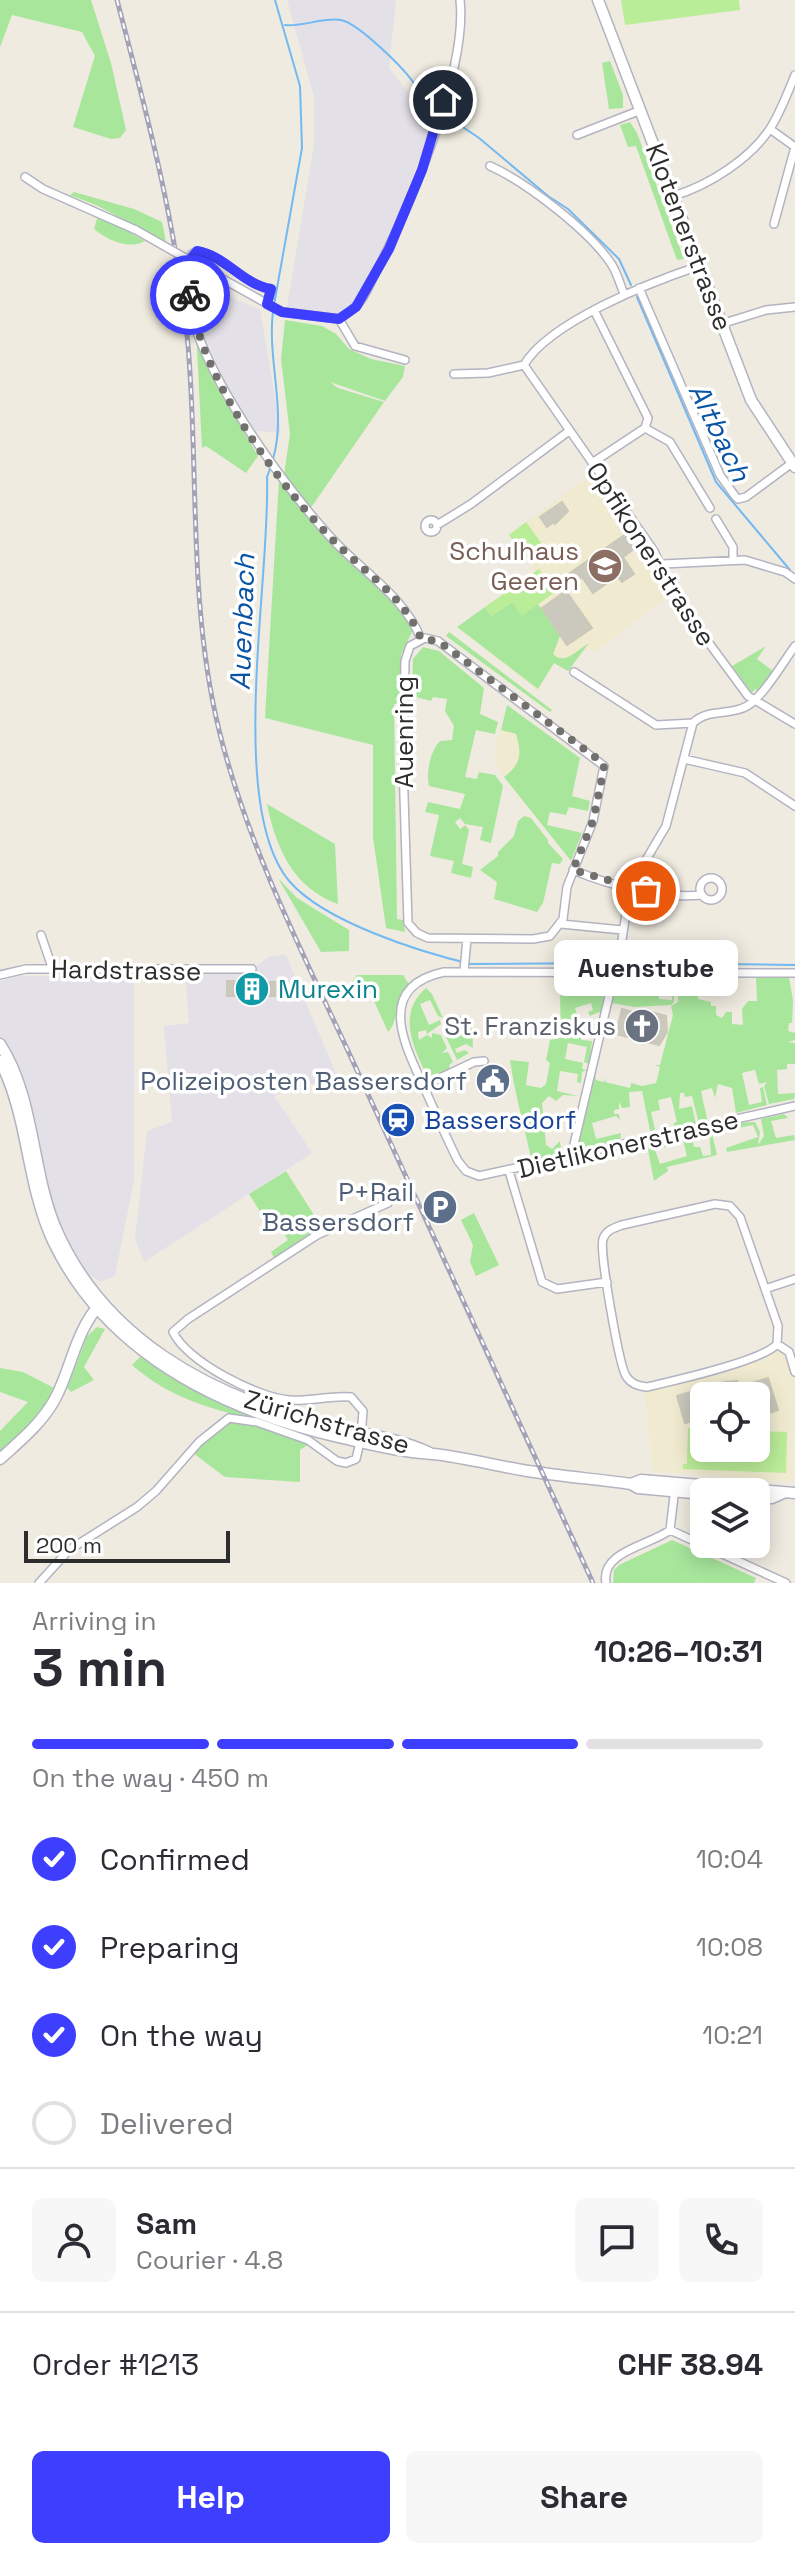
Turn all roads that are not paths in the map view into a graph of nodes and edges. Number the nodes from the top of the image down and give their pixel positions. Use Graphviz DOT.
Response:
graph roads {
  1 [pos="460,0"];
  2 [pos="598,0"];
  3 [pos="795,75"];
  4 [pos="641,110"];
  5 [pos="770,129"];
  6 [pos="577,135"];
  7 [pos="795,147"];
  8 [pos="490,166"];
  9 [pos="25,177"];
  10 [pos="673,196"];
  11 [pos="774,224"];
  12 [pos="699,266"];
  13 [pos="639,288"];
  14 [pos="624,294"];
  15 [pos="272,307"];
  16 [pos="795,307"];
  17 [pos="594,310"];
  18 [pos="339,319"];
  19 [pos="721,324"];
  20 [pos="405,360"];
  21 [pos="524,365"];
  22 [pos="454,374"];
  23 [pos="645,428"];
  24 [pos="569,431"];
  25 [pos="592,463"];
  26 [pos="793,465"];
  27 [pos="710,508"];
  28 [pos="716,519"];
  29 [pos="437,525"];
  30 [pos="733,559"];
  31 [pos="663,564"];
  32 [pos="795,578"];
  33 [pos="421,639"];
  34 [pos="795,646"];
  35 [pos="574,672"];
  36 [pos="753,702"];
  37 [pos="693,723"];
  38 [pos="795,724"];
  39 [pos="684,759"];
  40 [pos="795,806"];
  41 [pos="573,870"];
  42 [pos="630,887"];
  43 [pos="702,895"];
  44 [pos="561,924"];
  45 [pos="622,930"];
  46 [pos="41,935"];
  47 [pos="467,939"];
  48 [pos="620,953"];
  49 [pos="464,965"];
  50 [pos="252,969"];
  51 [pos="53,970"];
  52 [pos="615,971"];
  53 [pos="795,973"];
  54 [pos="0,975"];
  55 [pos="0,1044"];
  56 [pos="0,1061"];
  57 [pos="484,1061"];
  58 [pos="423,1086"];
  59 [pos="795,1106"];
  60 [pos="571,1157"];
  61 [pos="509,1171"];
  62 [pos="388,1203"];
  63 [pos="795,1279"];
  64 [pos="607,1282"];
  65 [pos="765,1289"];
  66 [pos="102,1308"];
  67 [pos="777,1344"];
  68 [pos="795,1372"];
  69 [pos="360,1438"];
  70 [pos="0,1459"];
  71 [pos="675,1488"];
  72 [pos="690,1491"];
  73 [pos="783,1493"];
  74 [pos="795,1493"];
  75 [pos="770,1498"];
  76 [pos="670,1530"];
  77 [pos="39,1583"];
  78 [pos="606,1583"];
  79 [pos="786,1583"];
  1 -- 18 [label="street"];
  2 -- 4 [label="main road, Klotenerstrasse"];
  3 -- 5 [label="street"];
  4 -- 6 [label="street"];
  4 -- 10 [label="main road, Klotenerstrasse"];
  5 -- 7 [label="street"];
  5 -- 10 [label="street"];
  7 -- 11 [label="street"];
  8 -- 14 [label="street"];
  9 -- 15 [label="street, bridge"];
  10 -- 12 [label="main road, Klotenerstrasse"];
  12 -- 13 [label="street"];
  12 -- 19 [label="main road, Klotenerstrasse"];
  13 -- 14 [label="street"];
  13 -- 26 [label="street"];
  14 -- 17 [label="street"];
  15 -- 18 [label="street"];
  15 -- 33 [label="street"];
  16 -- 19 [label="street"];
  17 -- 21 [label="street"];
  17 -- 23 [label="street"];
  18 -- 20 [label="street"];
  19 -- 26 [label="main road, Klotenerstrasse"];
  21 -- 22 [label="street"];
  21 -- 24 [label="street, Opfikonerstrasse"];
  23 -- 25 [label="street"];
  23 -- 27 [label="street"];
  24 -- 25 [label="street, Opfikonerstrasse"];
  24 -- 29 [label="street"];
  25 -- 31 [label="street, Opfikonerstrasse"];
  28 -- 30 [label="street"];
  30 -- 31 [label="street"];
  30 -- 32 [label="street"];
  31 -- 36 [label="street, Opfikonerstrasse"];
  33 -- 41 [label="street, Auenring"];
  33 -- 47 [label="street, Auenring"];
  34 -- 36 [label="street"];
  35 -- 37 [label="street"];
  36 -- 37 [label="street"];
  36 -- 38 [label="street, Opfikonerstrasse"];
  37 -- 39 [label="street"];
  39 -- 40 [label="street"];
  39 -- 42 [label="street"];
  41 -- 42 [label="street"];
  41 -- 44 [label="street, Auenring"];
  42 -- 43 [label="street"];
  42 -- 45 [label="street"];
  44 -- 45 [label="street"];
  44 -- 47 [label="street, Auenring"];
  45 -- 48 [label="street"];
  46 -- 51 [label="street"];
  47 -- 49 [label="street"];
  49 -- 52 [label="street"];
  49 -- 58 [label="street"];
  50 -- 51 [label="street, Hardstrasse"];
  51 -- 54 [label="street, Hardstrasse"];
  52 -- 53 [label="street"];
  52 -- 60 [label="street"];
  55 -- 66 [label="main road, Zürichstrasse"];
  56 -- 66 [label="main road, Zürichstrasse"];
  57 -- 58 [label="street"];
  58 -- 61 [label="street, Dietlikonerstrasse"];
  59 -- 60 [label="street, Dietlikonerstrasse"];
  60 -- 61 [label="street, Dietlikonerstrasse"];
  61 -- 64 [label="street"];
  62 -- 69 [label="street"];
  63 -- 65 [label="street"];
  64 -- 65 [label="street"];
  64 -- 67 [label="street"];
  65 -- 67 [label="street"];
  66 -- 69 [label="main road, Zürichstrasse"];
  66 -- 70 [label="main road"];
  67 -- 68 [label="street"];
  69 -- 71 [label="main road, Zürichstrasse"];
  69 -- 77 [label="street"];
  71 -- 72 [label="main road, Zürichstrasse"];
  71 -- 73 [label="main road, Zürichstrasse"];
  71 -- 76 [label="street"];
  73 -- 74 [label="main road, Zürichstrasse"];
  73 -- 75 [label="main road, Zürichstrasse"];
  76 -- 78 [label="street"];
  76 -- 79 [label="street"];
}
